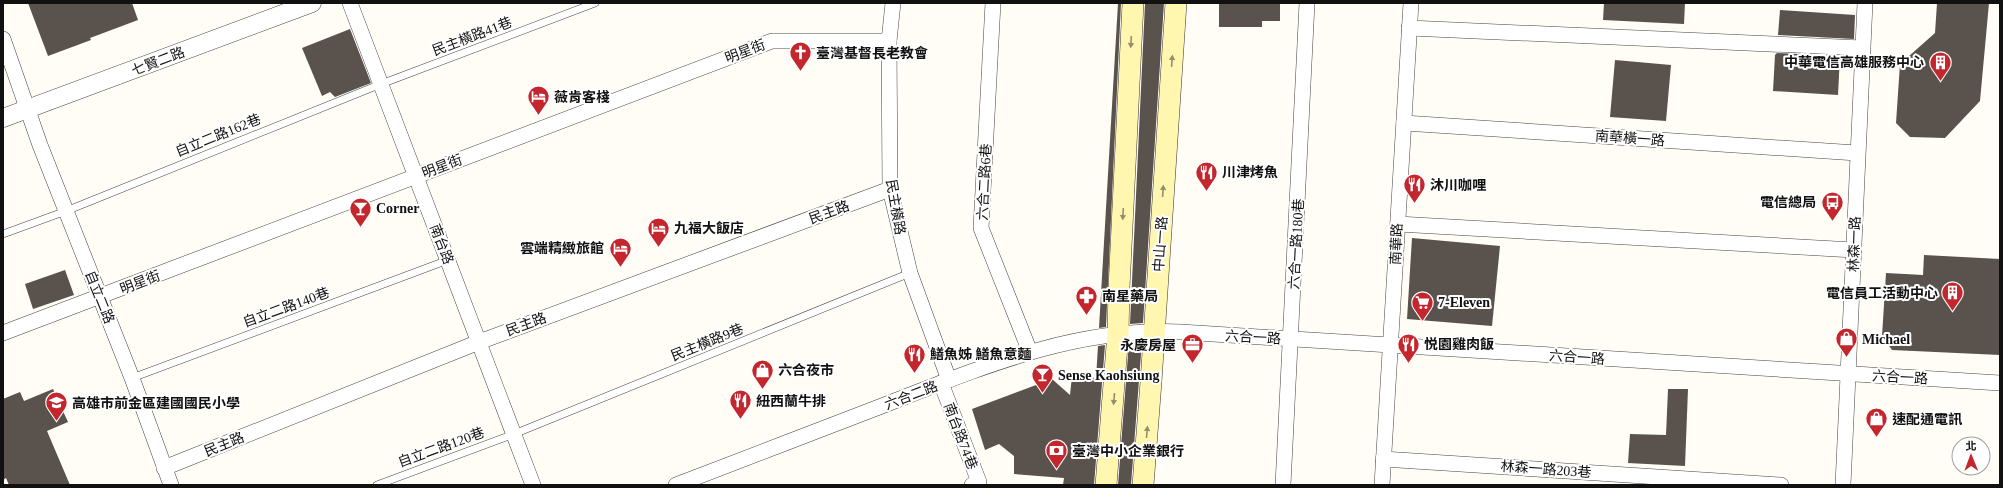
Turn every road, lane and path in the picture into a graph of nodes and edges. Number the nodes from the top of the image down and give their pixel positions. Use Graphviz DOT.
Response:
graph roads {
  1 [pos="312,3"];
  2 [pos="350,3"];
  3 [pos="595,3"];
  4 [pos="893,3"];
  5 [pos="993,3"];
  6 [pos="1133,3"];
  7 [pos="1176,3"];
  8 [pos="1307,3"];
  9 [pos="1411,3"];
  10 [pos="1865,3"];
  11 [pos="1409,28"];
  12 [pos="3,39"];
  13 [pos="889,41"];
  14 [pos="1862,48"];
  15 [pos="381,84"];
  16 [pos="27,110"];
  17 [pos="3,118"];
  18 [pos="1404,122"];
  19 [pos="1857,153"];
  20 [pos="416,176"];
  21 [pos="890,189"];
  22 [pos="66,211"];
  23 [pos="1398,224"];
  24 [pos="3,234"];
  25 [pos="1854,250"];
  26 [pos="448,260"];
  27 [pos="910,273"];
  28 [pos="101,297"];
  29 [pos="1153,331"];
  30 [pos="3,333"];
  31 [pos="1118,333"];
  32 [pos="1292,339"];
  33 [pos="479,342"];
  34 [pos="1390,345"];
  35 [pos="1030,352"];
  36 [pos="1847,374"];
  37 [pos="132,378"];
  38 [pos="945,382"];
  39 [pos="2000,383"];
  40 [pos="514,434"];
  41 [pos="1383,458"];
  42 [pos="164,468"];
  43 [pos="171,485"];
  44 [pos="377,485"];
  45 [pos="533,485"];
  46 [pos="676,485"];
  47 [pos="972,485"];
  48 [pos="1106,485"];
  49 [pos="1143,485"];
  50 [pos="1283,485"];
  51 [pos="1382,485"];
  52 [pos="1781,485"];
  53 [pos="1843,485"];
  1 -- 16 [label="street, 七賢二路"];
  2 -- 15 [label="street, 南台路"];
  3 -- 15 [label="lane, 民主橫路41巷"];
  4 -- 13 [label="street, 民主橫路"];
  5 -- 35 [label="street, 六合二路6巷"];
  6 -- 31 [label="main road, one-way"];
  29 -- 7 [label="main road, 中山一路, one-way"];
  8 -- 32 [label="street, 六合一路180巷"];
  9 -- 11 [label="street, 南華路"];
  10 -- 14 [label="street, 林森一路"];
  11 -- 14 [label="street"];
  11 -- 18 [label="street, 南華路"];
  12 -- 16 [label="street, 自立二路"];
  13 -- 20 [label="street, 明星街"];
  13 -- 21 [label="street, 民主橫路"];
  14 -- 19 [label="street, 林森一路"];
  15 -- 20 [label="street, 南台路"];
  15 -- 22 [label="lane, 自立二路162巷"];
  16 -- 17 [label="street, 七賢二路"];
  16 -- 22 [label="street, 自立二路"];
  18 -- 19 [label="street, 南華橫一路"];
  18 -- 23 [label="street, 南華路"];
  19 -- 25 [label="street, 林森一路"];
  20 -- 26 [label="street, 南台路"];
  20 -- 28 [label="street, 明星街"];
  21 -- 27 [label="street, 民主橫路"];
  21 -- 33 [label="street, 民主路"];
  22 -- 24 [label="lane, 自立二路162巷"];
  22 -- 28 [label="street, 自立二路"];
  23 -- 25 [label="street"];
  23 -- 34 [label="street, 南華路"];
  25 -- 36 [label="street, 林森一路"];
  26 -- 33 [label="street, 南台路"];
  26 -- 37 [label="lane, 自立二路140巷"];
  27 -- 38 [label="street, 民主橫路"];
  27 -- 40 [label="lane, 民主橫路9巷"];
  28 -- 30 [label="street, 明星街"];
  28 -- 37 [label="street, 自立二路"];
  29 -- 31 [label="street, 六合二路"];
  29 -- 32 [label="street, 六合一路"];
  49 -- 29 [label="main road, 中山一路, one-way"];
  31 -- 35 [label="street, 六合二路"];
  31 -- 48 [label="main road, one-way"];
  32 -- 34 [label="street, 六合一路"];
  32 -- 50 [label="street, 六合一路180巷"];
  33 -- 40 [label="street, 南台路"];
  33 -- 42 [label="street, 民主路"];
  34 -- 36 [label="street, 六合一路"];
  34 -- 41 [label="street, 南華路"];
  35 -- 38 [label="street, 六合二路"];
  36 -- 39 [label="street, 六合一路"];
  36 -- 53 [label="street, 林森一路"];
  37 -- 42 [label="street, 自立二路"];
  38 -- 46 [label="street, 六合二路"];
  38 -- 47 [label="street, 南台路74巷"];
  40 -- 44 [label="lane, 自立二路120巷"];
  40 -- 45 [label="street, 南台路"];
  41 -- 51 [label="street, 南華路"];
  41 -- 52 [label="street, 林森一路203巷"];
  42 -- 43 [label="street, 自立二路"];
}
